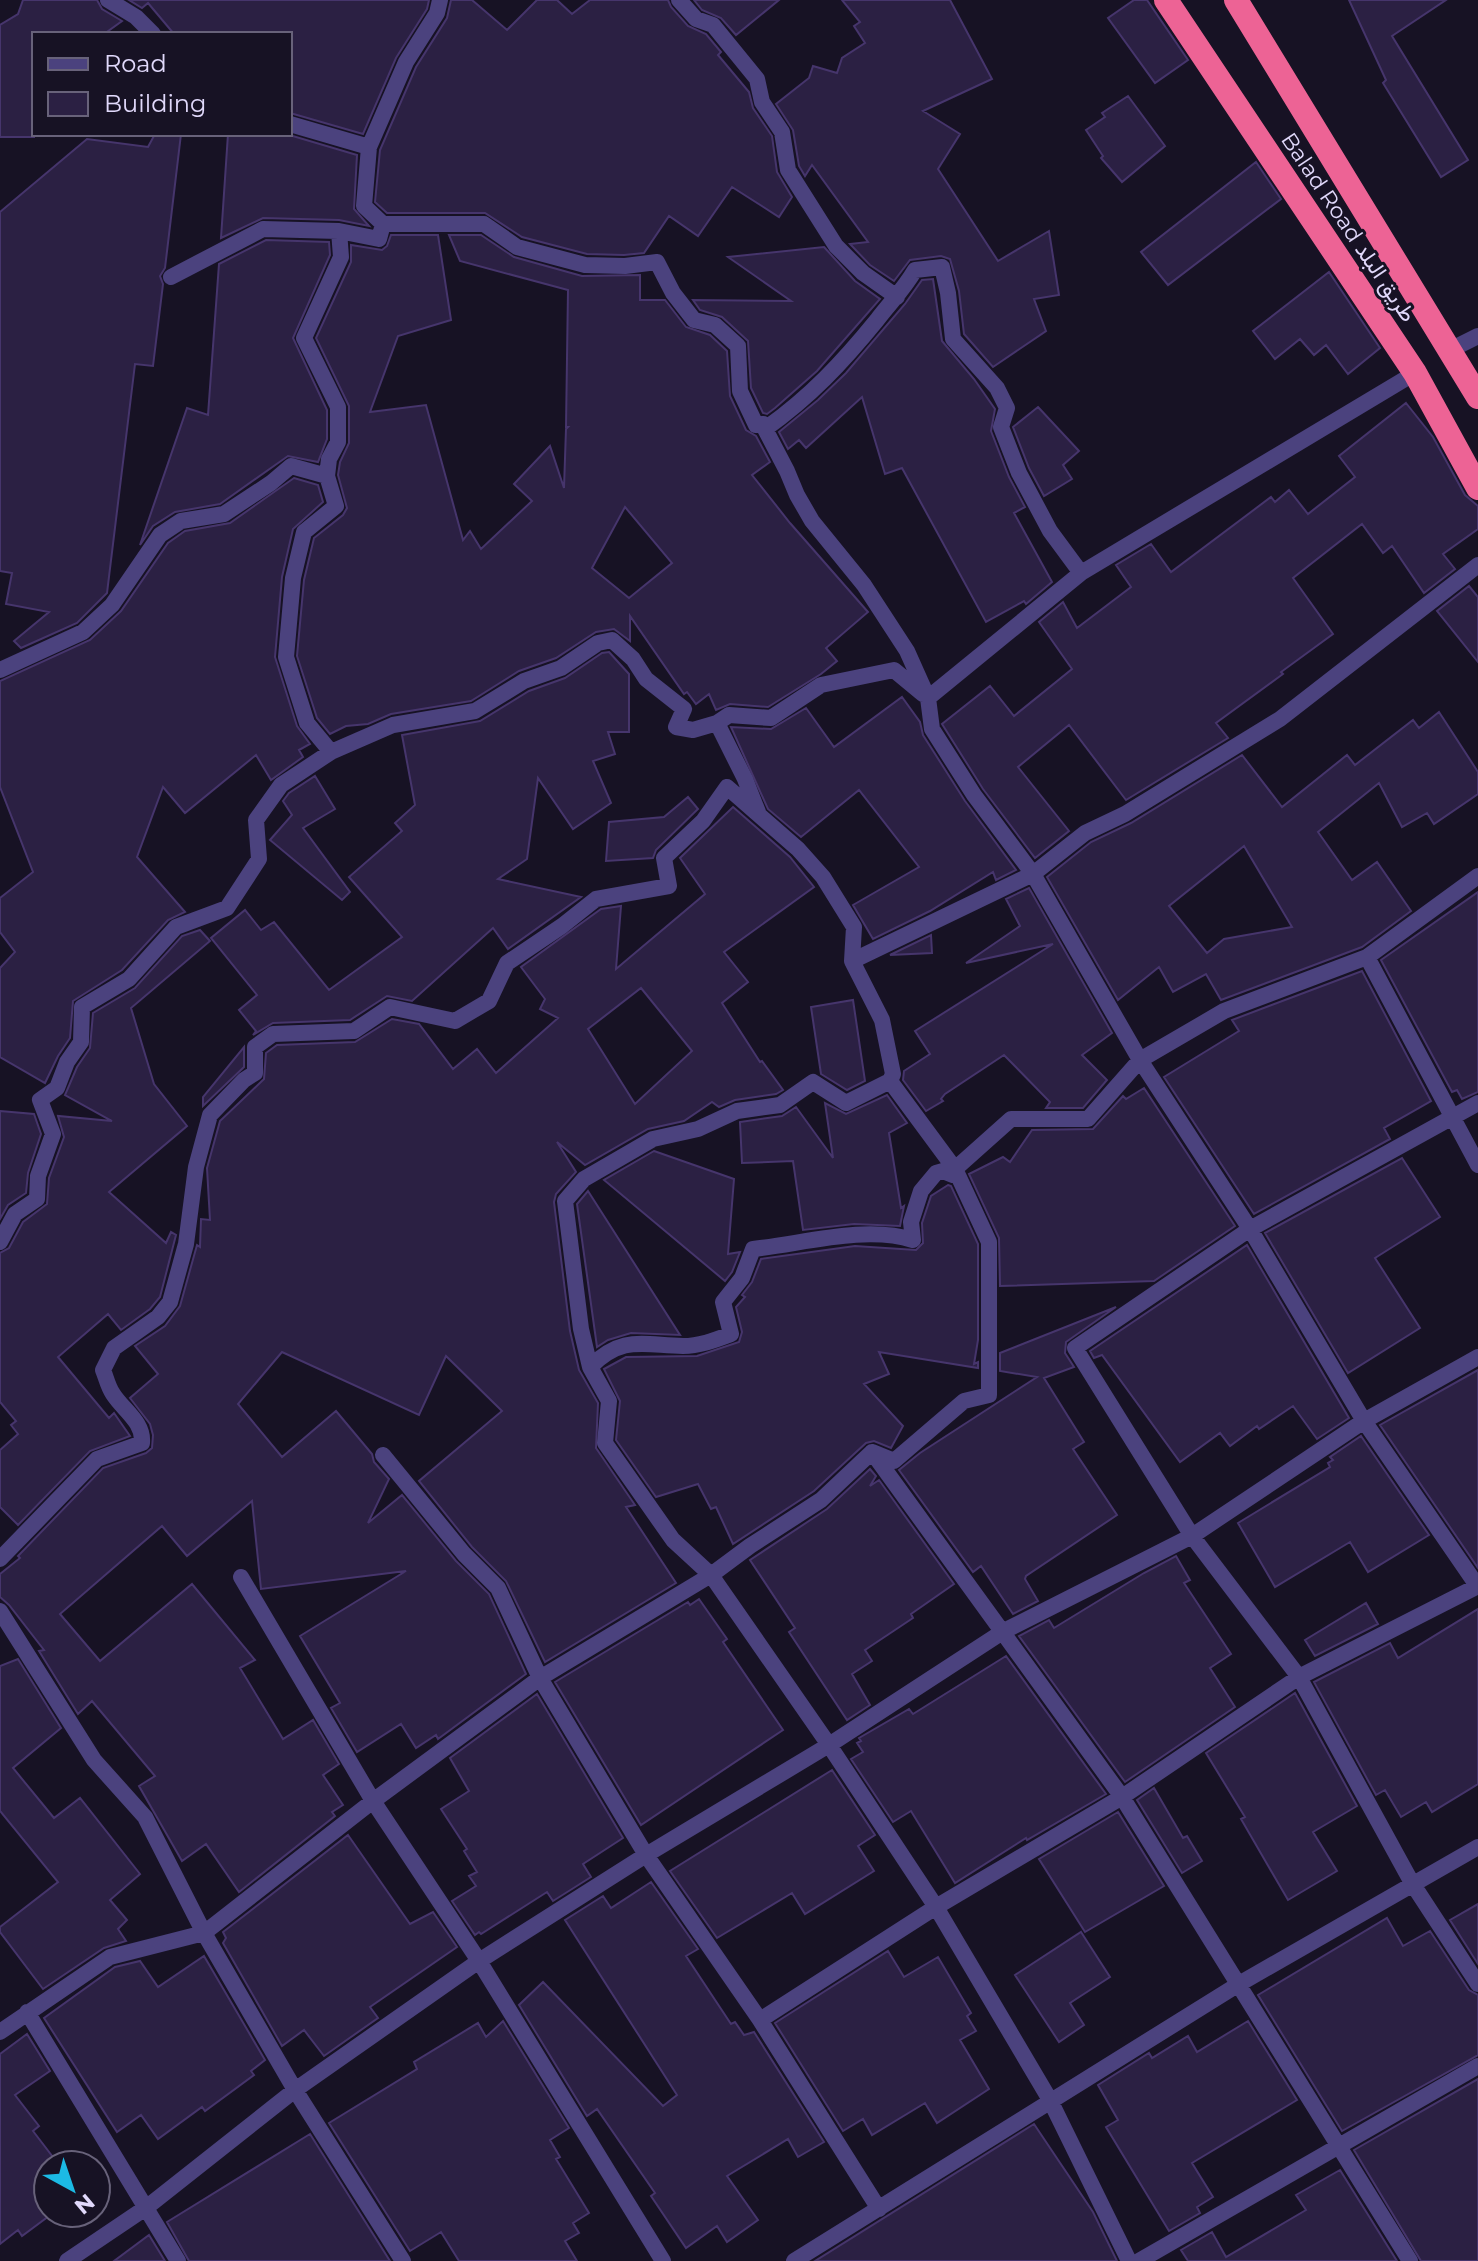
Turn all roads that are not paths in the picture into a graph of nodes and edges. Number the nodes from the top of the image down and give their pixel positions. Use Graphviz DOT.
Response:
graph roads {
  1 [pos="108,0"];
  2 [pos="440,0"];
  3 [pos="679,0"];
  4 [pos="1166,0"];
  5 [pos="1236,0"];
  6 [pos="151,32"];
  7 [pos="292,125"];
  8 [pos="369,147"];
  9 [pos="383,224"];
  10 [pos="339,231"];
  11 [pos="171,277"];
  12 [pos="897,297"];
  13 [pos="1478,336"];
  14 [pos="1450,350"];
  15 [pos="1415,373"];
  16 [pos="1478,397"];
  17 [pos="765,429"];
  18 [pos="327,476"];
  19 [pos="1478,488"];
  20 [pos="1478,565"];
  21 [pos="1081,573"];
  22 [pos="0,670"];
  23 [pos="928,698"];
  24 [pos="717,723"];
  25 [pos="331,752"];
  26 [pos="758,814"];
  27 [pos="1033,874"];
  28 [pos="1478,876"];
  29 [pos="1367,957"];
  30 [pos="852,961"];
  31 [pos="1140,1060"];
  32 [pos="890,1081"];
  33 [pos="1478,1103"];
  34 [pos="1452,1118"];
  35 [pos="1478,1165"];
  36 [pos="955,1169"];
  37 [pos="1250,1229"];
  38 [pos="0,1242"];
  39 [pos="1478,1357"];
  40 [pos="590,1367"];
  41 [pos="1364,1421"];
  42 [pos="872,1452"];
  43 [pos="383,1455"];
  44 [pos="1192,1536"];
  45 [pos="0,1559"];
  46 [pos="711,1575"];
  47 [pos="241,1577"];
  48 [pos="1478,1587"];
  49 [pos="0,1611"];
  50 [pos="1004,1631"];
  51 [pos="1299,1677"];
  52 [pos="540,1678"];
  53 [pos="829,1745"];
  54 [pos="1122,1797"];
  55 [pos="373,1801"];
  56 [pos="1478,1847"];
  57 [pos="646,1855"];
  58 [pos="1412,1883"];
  59 [pos="936,1907"];
  60 [pos="204,1933"];
  61 [pos="479,1961"];
  62 [pos="1239,1984"];
  63 [pos="1478,1984"];
  64 [pos="27,2012"];
  65 [pos="760,2020"];
  66 [pos="0,2032"];
  67 [pos="1478,2066"];
  68 [pos="295,2090"];
  69 [pos="1050,2100"];
  70 [pos="1339,2146"];
  71 [pos="147,2207"];
  72 [pos="879,2209"];
  73 [pos="67,2261"];
  74 [pos="178,2261"];
  75 [pos="403,2261"];
  76 [pos="663,2261"];
  77 [pos="794,2261"];
  78 [pos="1129,2261"];
  79 [pos="1139,2261"];
  80 [pos="1410,2261"];
  1 -- 6 [label="street"];
  2 -- 8 [label="street"];
  3 -- 12 [label="street"];
  4 -- 15 [label="highway, Balad Road طريق البلد"];
  5 -- 14 [label="highway, Balad Road طريق البلد"];
  7 -- 8 [label="street"];
  8 -- 9 [label="street"];
  9 -- 10 [label="street"];
  9 -- 17 [label="street"];
  10 -- 11 [label="street"];
  10 -- 18 [label="street"];
  12 -- 17 [label="street"];
  12 -- 21 [label="street"];
  13 -- 14 [label="street"];
  14 -- 16 [label="highway, Balad Road طريق البلد"];
  15 -- 19 [label="highway, Balad Road طريق البلد"];
  15 -- 21 [label="street"];
  17 -- 23 [label="street"];
  18 -- 22 [label="street"];
  18 -- 25 [label="street"];
  20 -- 27 [label="street"];
  21 -- 23 [label="street"];
  23 -- 24 [label="street"];
  23 -- 27 [label="street"];
  24 -- 25 [label="street"];
  24 -- 26 [label="street"];
  25 -- 38 [label="street"];
  26 -- 30 [label="street"];
  26 -- 45 [label="street"];
  27 -- 30 [label="street"];
  27 -- 31 [label="street"];
  28 -- 29 [label="street"];
  29 -- 31 [label="street"];
  29 -- 34 [label="street"];
  30 -- 32 [label="street"];
  31 -- 36 [label="street"];
  31 -- 37 [label="street"];
  32 -- 36 [label="street"];
  32 -- 40 [label="street"];
  33 -- 34 [label="street"];
  34 -- 35 [label="street"];
  34 -- 37 [label="street"];
  36 -- 40 [label="street"];
  36 -- 42 [label="street"];
  37 -- 41 [label="street"];
  37 -- 44 [label="street"];
  39 -- 41 [label="street"];
  40 -- 46 [label="street"];
  41 -- 44 [label="street"];
  41 -- 48 [label="street"];
  42 -- 46 [label="street"];
  42 -- 50 [label="street"];
  43 -- 52 [label="street"];
  44 -- 50 [label="street"];
  44 -- 51 [label="street"];
  46 -- 52 [label="street"];
  46 -- 53 [label="street"];
  47 -- 55 [label="street"];
  48 -- 51 [label="street"];
  49 -- 60 [label="street"];
  50 -- 53 [label="street"];
  50 -- 54 [label="street"];
  51 -- 54 [label="street"];
  51 -- 58 [label="street"];
  52 -- 55 [label="street"];
  52 -- 57 [label="street"];
  53 -- 57 [label="street"];
  53 -- 59 [label="street"];
  54 -- 59 [label="street"];
  54 -- 62 [label="street"];
  55 -- 60 [label="street"];
  55 -- 61 [label="street"];
  56 -- 58 [label="street"];
  57 -- 61 [label="street"];
  57 -- 65 [label="street"];
  58 -- 62 [label="street"];
  58 -- 63 [label="street"];
  59 -- 65 [label="street"];
  59 -- 69 [label="street"];
  60 -- 64 [label="street"];
  60 -- 68 [label="street"];
  61 -- 68 [label="street"];
  61 -- 76 [label="street"];
  62 -- 69 [label="street"];
  62 -- 70 [label="street"];
  64 -- 66 [label="street"];
  64 -- 71 [label="street"];
  65 -- 72 [label="street"];
  67 -- 70 [label="street"];
  68 -- 71 [label="street"];
  68 -- 75 [label="street"];
  69 -- 72 [label="street"];
  69 -- 78 [label="street"];
  70 -- 79 [label="street"];
  70 -- 80 [label="street"];
  71 -- 73 [label="street"];
  71 -- 74 [label="street"];
  72 -- 77 [label="street"];
}
